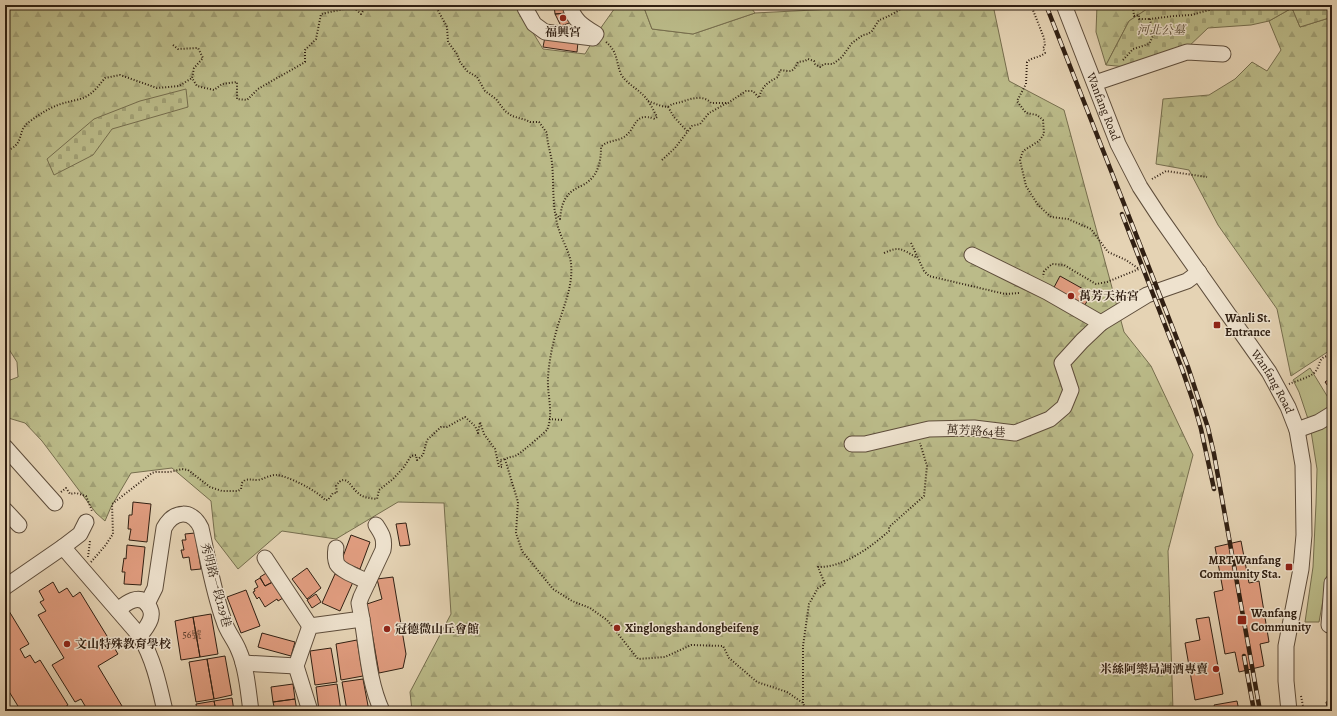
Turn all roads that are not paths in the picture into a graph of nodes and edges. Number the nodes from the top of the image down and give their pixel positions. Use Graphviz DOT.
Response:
graph roads {
  1 [pos="525,5"];
  2 [pos="570,5"];
  3 [pos="1064,5"];
  4 [pos="1223,54"];
  5 [pos="1095,83"];
  6 [pos="972,255"];
  7 [pos="1199,272"];
  8 [pos="1101,323"];
  9 [pos="1332,414"];
  10 [pos="1297,430"];
  11 [pos="852,444"];
  12 [pos="5,447"];
  13 [pos="55,503"];
  14 [pos="5,510"];
  15 [pos="86,522"];
  16 [pos="19,525"];
  17 [pos="376,525"];
  18 [pos="63,547"];
  19 [pos="336,548"];
  20 [pos="265,558"];
  21 [pos="368,582"];
  22 [pos="1332,583"];
  23 [pos="5,588"];
  24 [pos="147,604"];
  25 [pos="118,610"];
  26 [pos="362,619"];
  27 [pos="1332,625"];
  28 [pos="310,626"];
  29 [pos="140,636"];
  30 [pos="243,663"];
  31 [pos="296,666"];
  32 [pos="165,711"];
  33 [pos="251,711"];
  34 [pos="310,711"];
  35 [pos="382,711"];
  36 [pos="1289,711"];
  1 -- 2 [label="street"];
  3 -- 5 [label="street, Wanfang Road"];
  4 -- 5 [label="street"];
  5 -- 7 [label="street, Wanfang Road"];
  6 -- 8 [label="street"];
  7 -- 8 [label="street, 萬芳路64巷"];
  7 -- 10 [label="street, Wanfang Road"];
  8 -- 11 [label="street, 萬芳路64巷"];
  9 -- 10 [label="street"];
  10 -- 36 [label="street, Wanfang Road"];
  12 -- 13 [label="street"];
  14 -- 16 [label="street"];
  15 -- 18 [label="street"];
  17 -- 21 [label="street"];
  18 -- 23 [label="street"];
  18 -- 25 [label="street"];
  19 -- 21 [label="street"];
  20 -- 28 [label="street"];
  21 -- 26 [label="street"];
  22 -- 27 [label="street"];
  24 -- 25 [label="street"];
  24 -- 29 [label="street, 秀明路一段129巷"];
  24 -- 30 [label="street, 秀明路一段129巷"];
  25 -- 29 [label="street"];
  26 -- 28 [label="street"];
  26 -- 35 [label="street"];
  28 -- 31 [label="street"];
  29 -- 32 [label="street"];
  30 -- 31 [label="street"];
  30 -- 33 [label="street"];
  31 -- 34 [label="street"];
}
